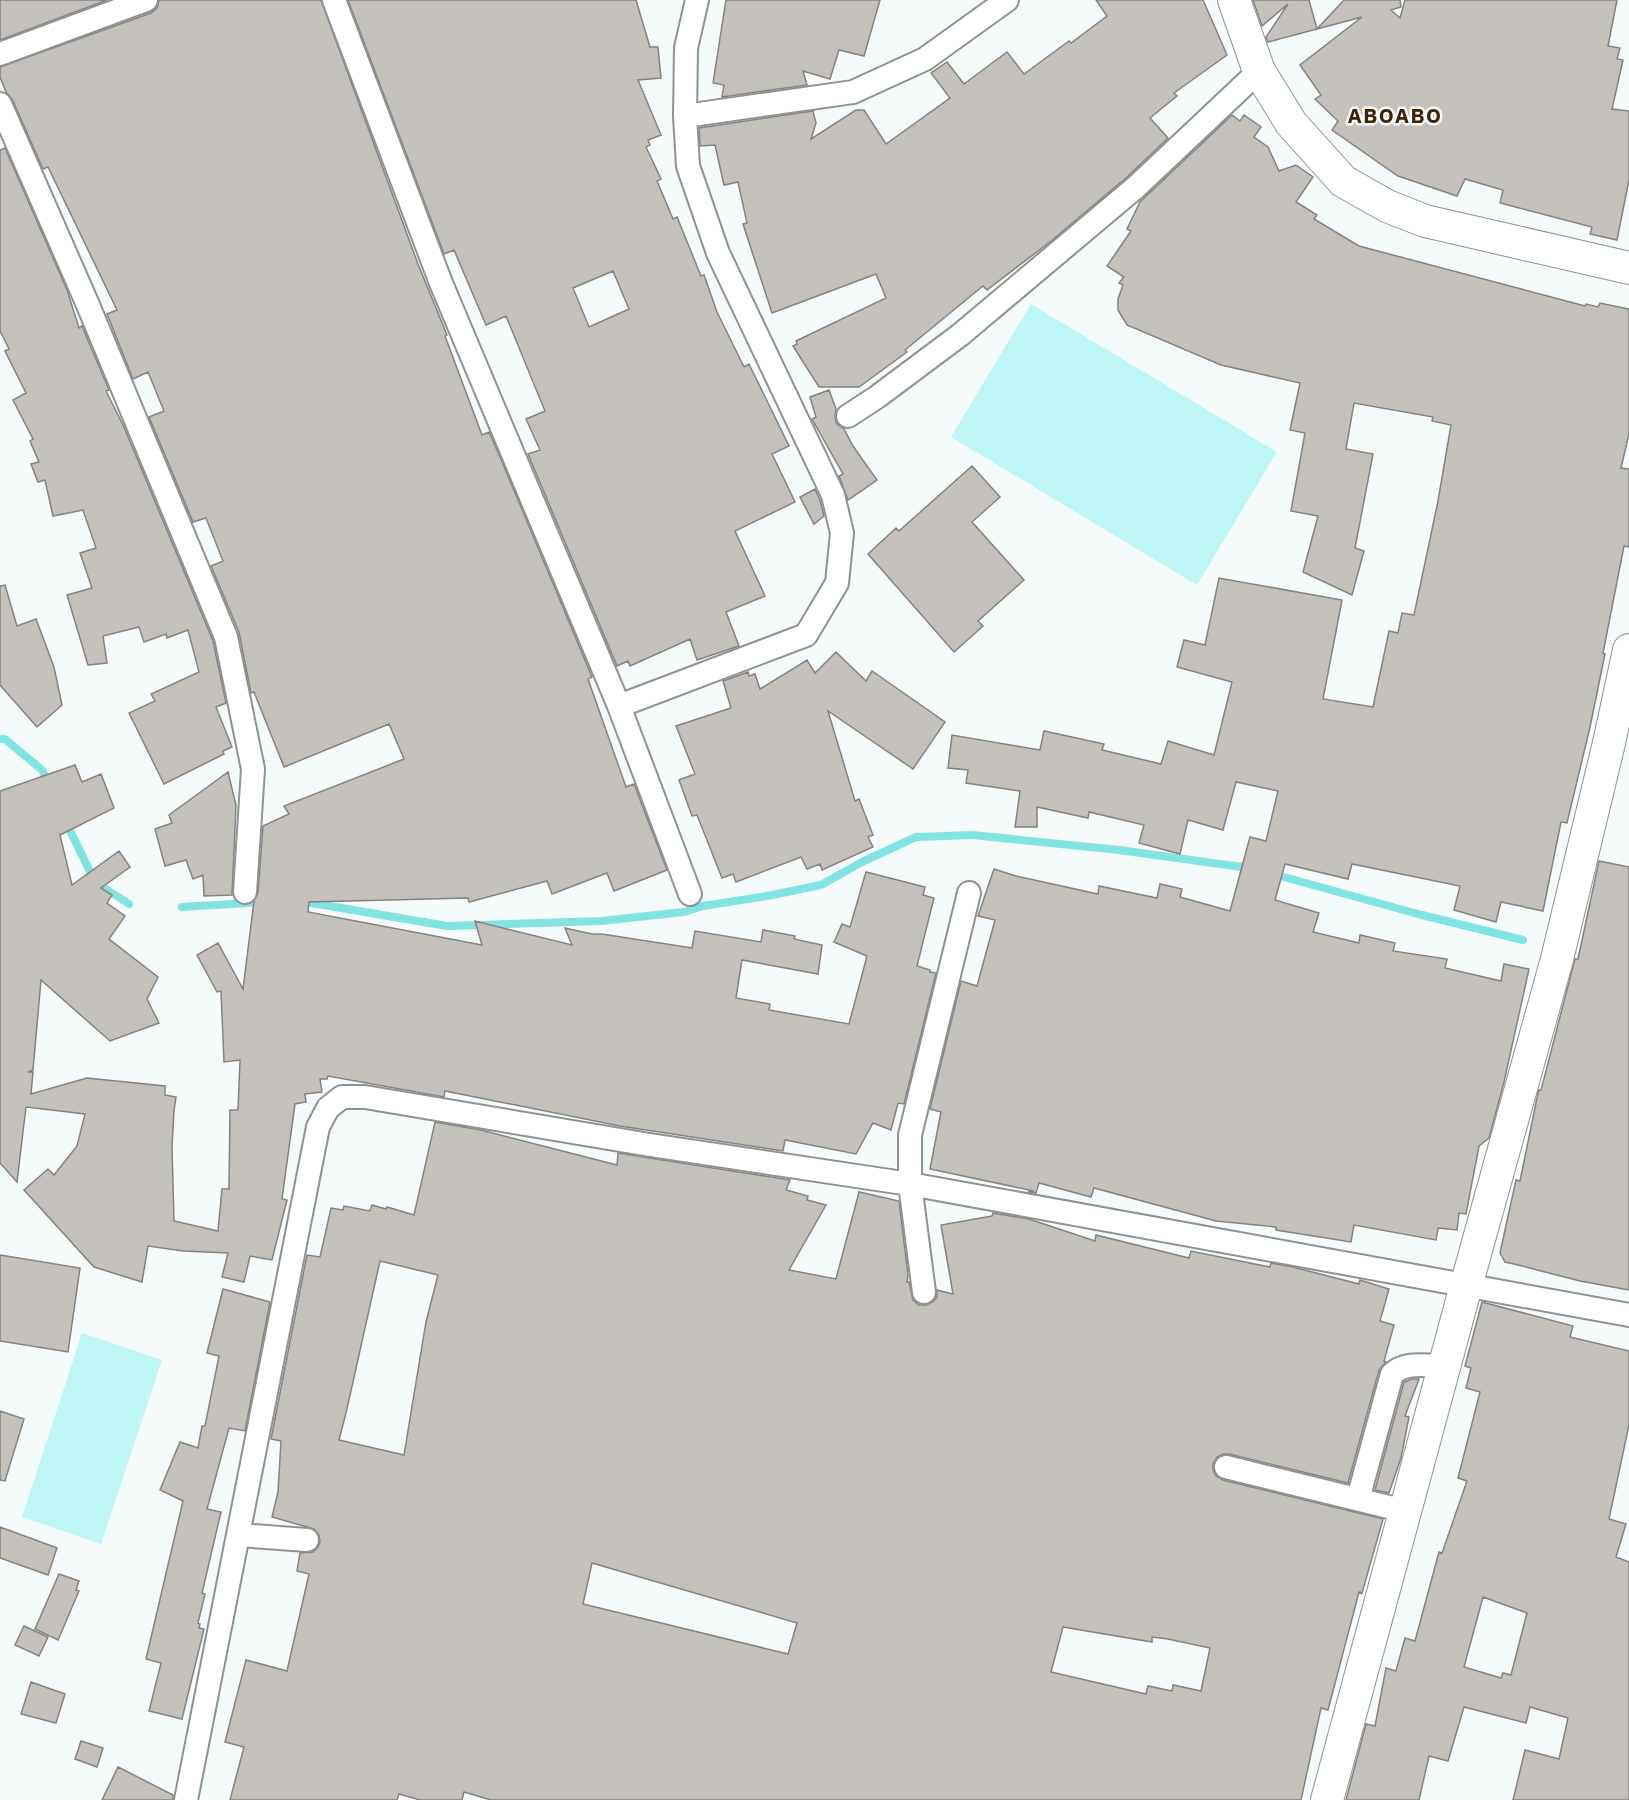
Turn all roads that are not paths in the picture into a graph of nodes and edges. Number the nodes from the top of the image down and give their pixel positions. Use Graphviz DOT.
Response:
graph roads {
  1 [pos="146,0"];
  2 [pos="334,0"];
  3 [pos="697,0"];
  4 [pos="1007,0"];
  5 [pos="1234,0"];
  6 [pos="0,54"];
  7 [pos="1259,71"];
  8 [pos="0,104"];
  9 [pos="685,116"];
  10 [pos="1629,268"];
  11 [pos="848,416"];
  12 [pos="1629,650"];
  13 [pos="619,706"];
  14 [pos="245,892"];
  15 [pos="690,894"];
  16 [pos="969,894"];
  17 [pos="909,1184"];
  18 [pos="1466,1286"];
  19 [pos="924,1292"];
  20 [pos="1629,1315"];
  21 [pos="1444,1366"];
  22 [pos="1226,1467"];
  23 [pos="1358,1499"];
  24 [pos="1405,1511"];
  25 [pos="238,1535"];
  26 [pos="307,1540"];
  27 [pos="186,1800"];
  28 [pos="1327,1800"];
  1 -- 6 [label="street"];
  2 -- 13 [label="street"];
  3 -- 9 [label="street"];
  4 -- 9 [label="street"];
  5 -- 7 [label="street"];
  7 -- 10 [label="street"];
  7 -- 11 [label="street"];
  8 -- 14 [label="street"];
  9 -- 13 [label="street"];
  12 -- 18 [label="street"];
  13 -- 15 [label="street"];
  16 -- 17 [label="street"];
  17 -- 18 [label="street"];
  17 -- 19 [label="street"];
  17 -- 25 [label="street"];
  18 -- 20 [label="street"];
  18 -- 21 [label="street"];
  21 -- 23 [label="street"];
  21 -- 24 [label="street"];
  22 -- 23 [label="street"];
  23 -- 24 [label="street"];
  24 -- 28 [label="street"];
  25 -- 26 [label="street"];
  25 -- 27 [label="street"];
}
